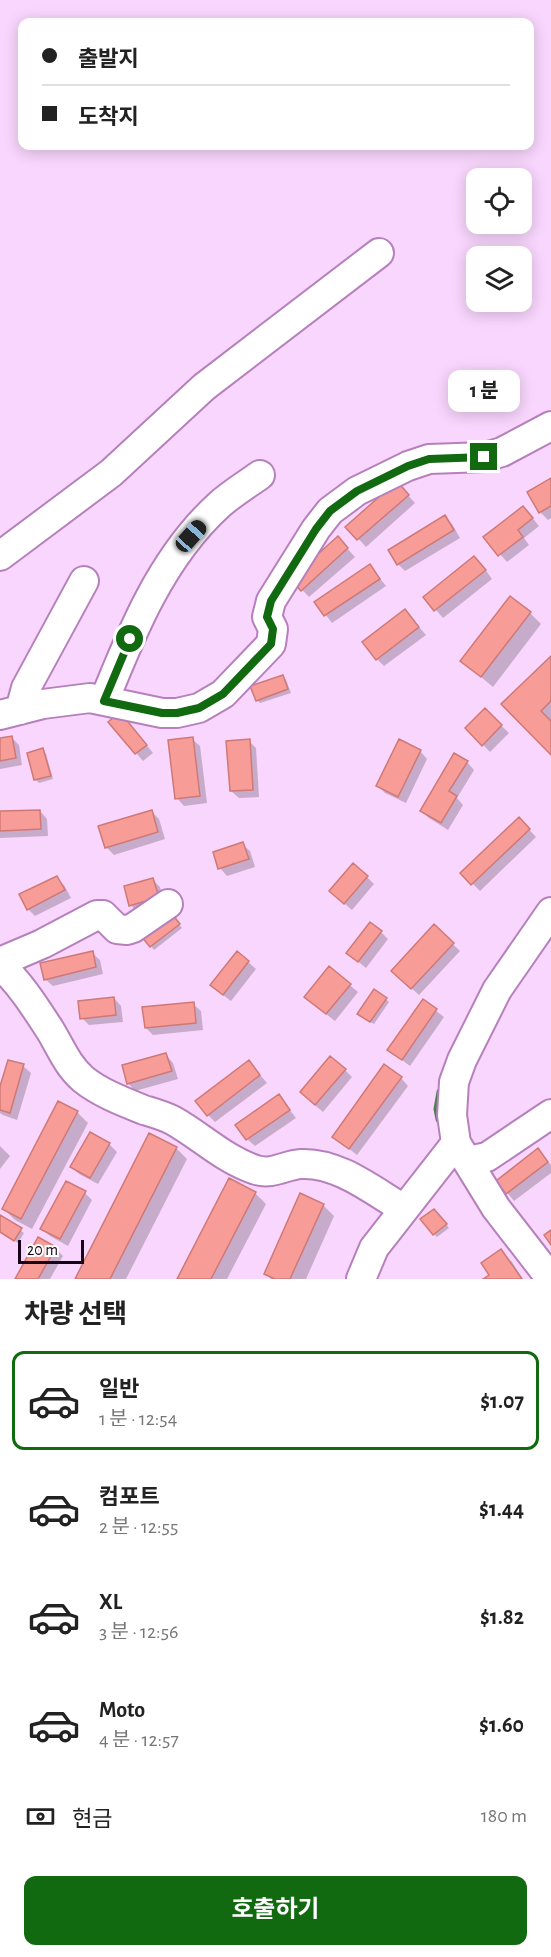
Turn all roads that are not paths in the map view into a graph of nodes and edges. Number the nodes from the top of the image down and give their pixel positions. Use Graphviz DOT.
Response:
graph roads {
  1 [pos="379,253"];
  2 [pos="551,426"];
  3 [pos="260,475"];
  4 [pos="0,556"];
  5 [pos="84,581"];
  6 [pos="104,701"];
  7 [pos="10,713"];
  8 [pos="168,904"];
  9 [pos="551,912"];
  10 [pos="0,964"];
  11 [pos="551,1114"];
  12 [pos="462,1152"];
  13 [pos="404,1209"];
  14 [pos="361,1279"];
  15 [pos="551,1279"];
  1 -- 4 [label="street"];
  2 -- 6 [label="street"];
  3 -- 6 [label="street"];
  5 -- 7 [label="street"];
  6 -- 7 [label="street"];
  8 -- 10 [label="street"];
  9 -- 12 [label="street"];
  10 -- 13 [label="street"];
  11 -- 12 [label="street"];
  12 -- 13 [label="street"];
  12 -- 15 [label="street"];
  13 -- 14 [label="street"];
}
